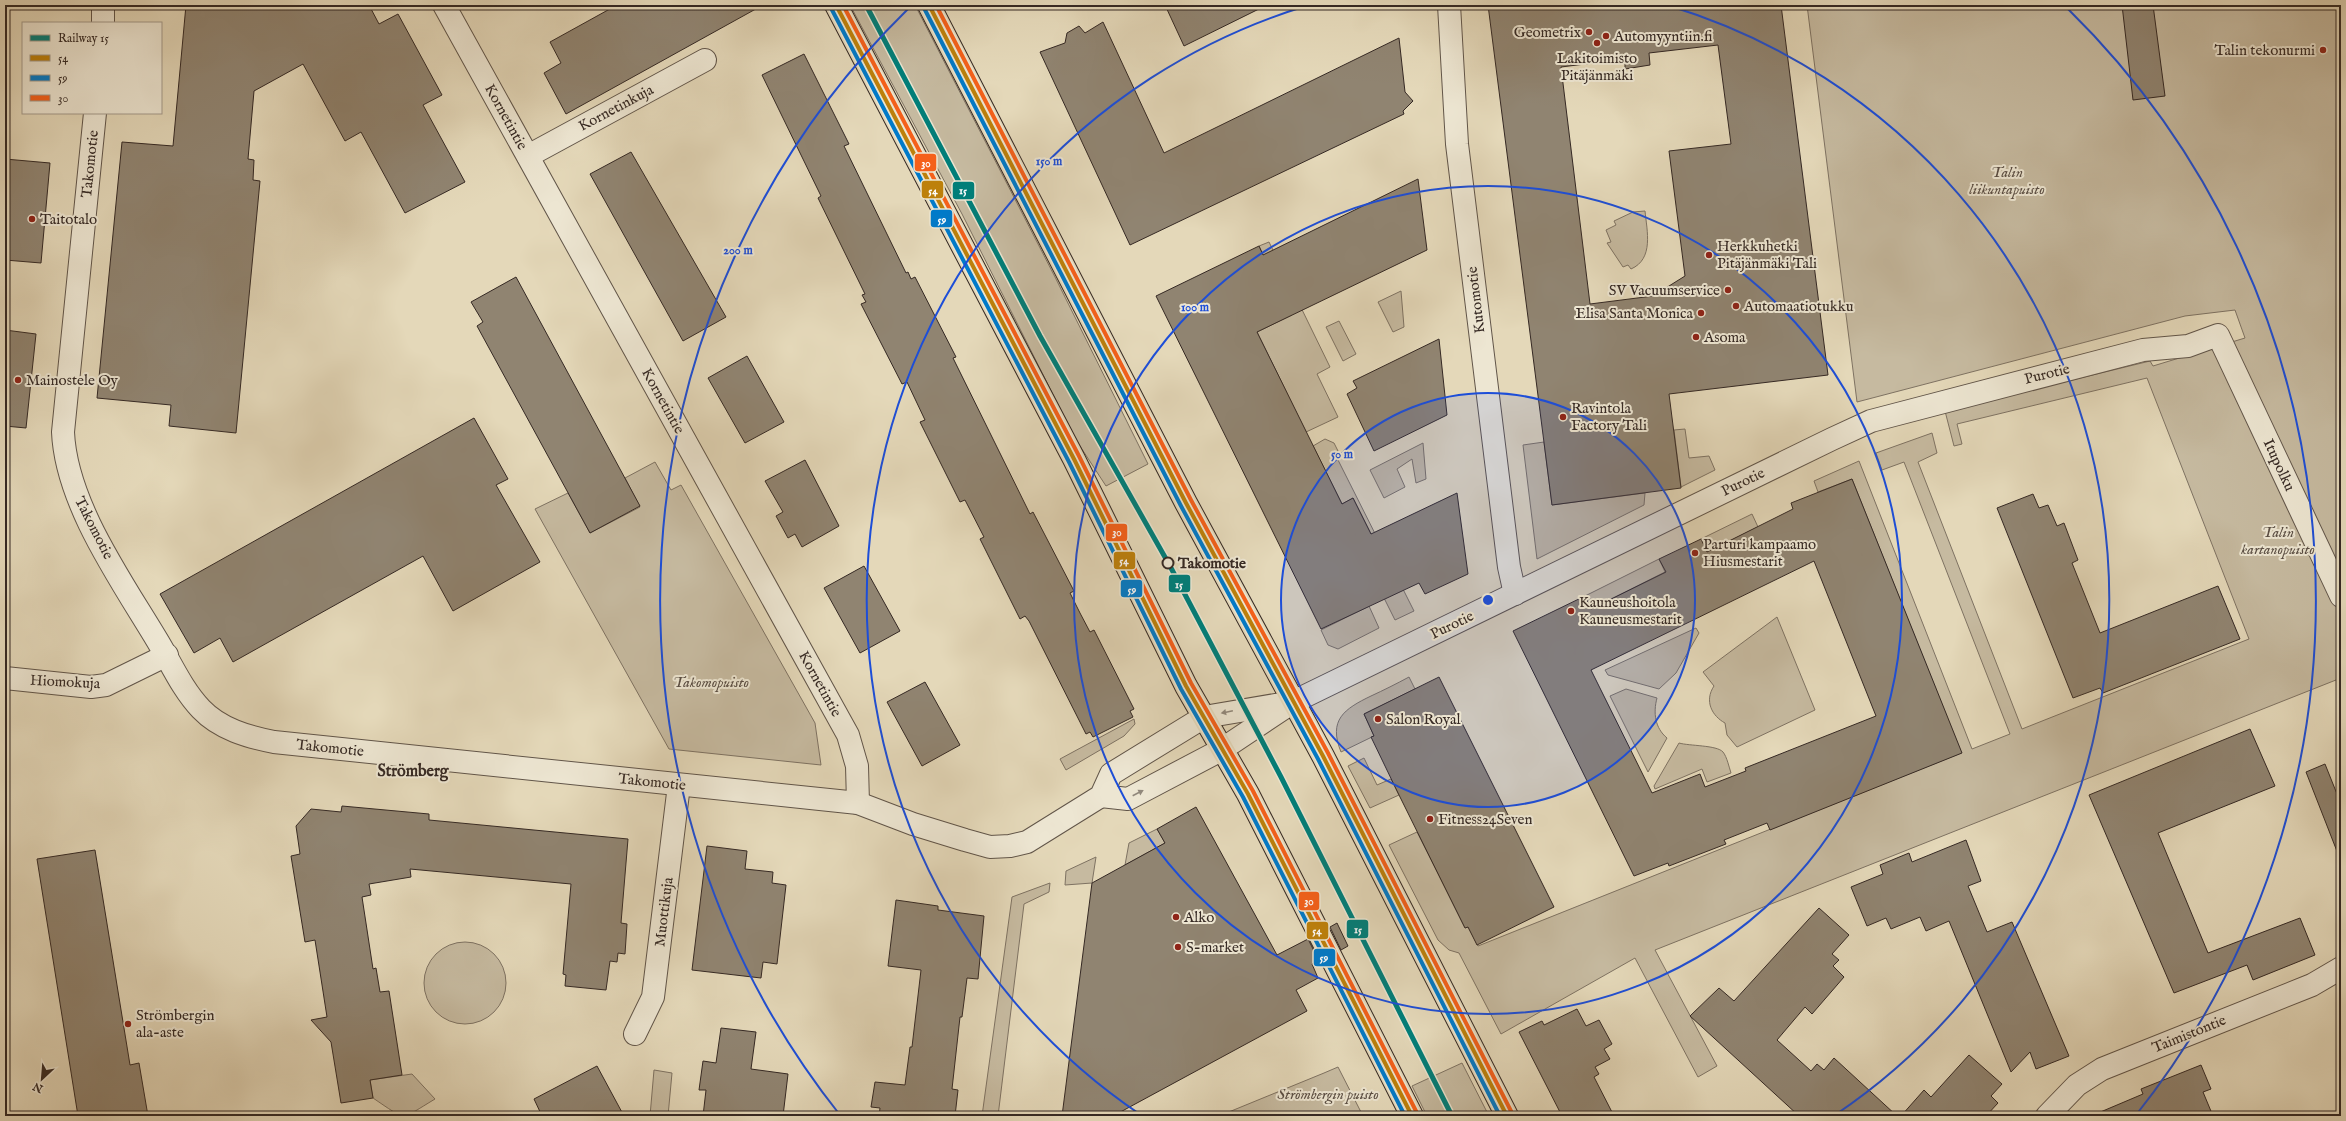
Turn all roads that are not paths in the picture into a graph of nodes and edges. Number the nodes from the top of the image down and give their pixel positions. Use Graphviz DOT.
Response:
graph roads {
  1 [pos="103,5"];
  2 [pos="444,5"];
  3 [pos="836,5"];
  4 [pos="929,5"];
  5 [pos="1449,5"];
  6 [pos="103,22"];
  7 [pos="705,60"];
  8 [pos="95,114"];
  9 [pos="528,156"];
  10 [pos="2218,335"];
  11 [pos="1515,594"];
  12 [pos="2341,596"];
  13 [pos="167,655"];
  14 [pos="5,678"];
  15 [pos="1293,702"];
  16 [pos="1204,717"];
  17 [pos="1222,750"];
  18 [pos="679,785"];
  19 [pos="1101,796"];
  20 [pos="858,804"];
  21 [pos="2341,968"];
  22 [pos="635,1034"];
  23 [pos="1412,1116"];
  24 [pos="1507,1116"];
  25 [pos="2047,1116"];
  1 -- 6 [label="street"];
  2 -- 9 [label="street, Kornetintie"];
  3 -- 16 [label="main road"];
  4 -- 15 [label="main road"];
  5 -- 11 [label="street, Kutomotie"];
  7 -- 9 [label="street, Kornetinkuja"];
  8 -- 13 [label="street, Takomotie"];
  9 -- 20 [label="street, Kornetintie"];
  10 -- 11 [label="street, Purotie"];
  10 -- 12 [label="street, Itupolku"];
  11 -- 15 [label="street, Purotie"];
  13 -- 14 [label="street, Hiomokuja"];
  13 -- 18 [label="street, Takomotie"];
  15 -- 16 [label="street, one-way"];
  15 -- 17 [label="street"];
  15 -- 24 [label="main road"];
  16 -- 17 [label="main road"];
  16 -- 19 [label="street"];
  19 -- 17 [label="street, one-way"];
  17 -- 23 [label="main road"];
  18 -- 20 [label="street, Takomotie"];
  18 -- 22 [label="street, Muottikuja"];
  19 -- 20 [label="street, Takomotie"];
  21 -- 25 [label="street, Taimistontie"];
}
